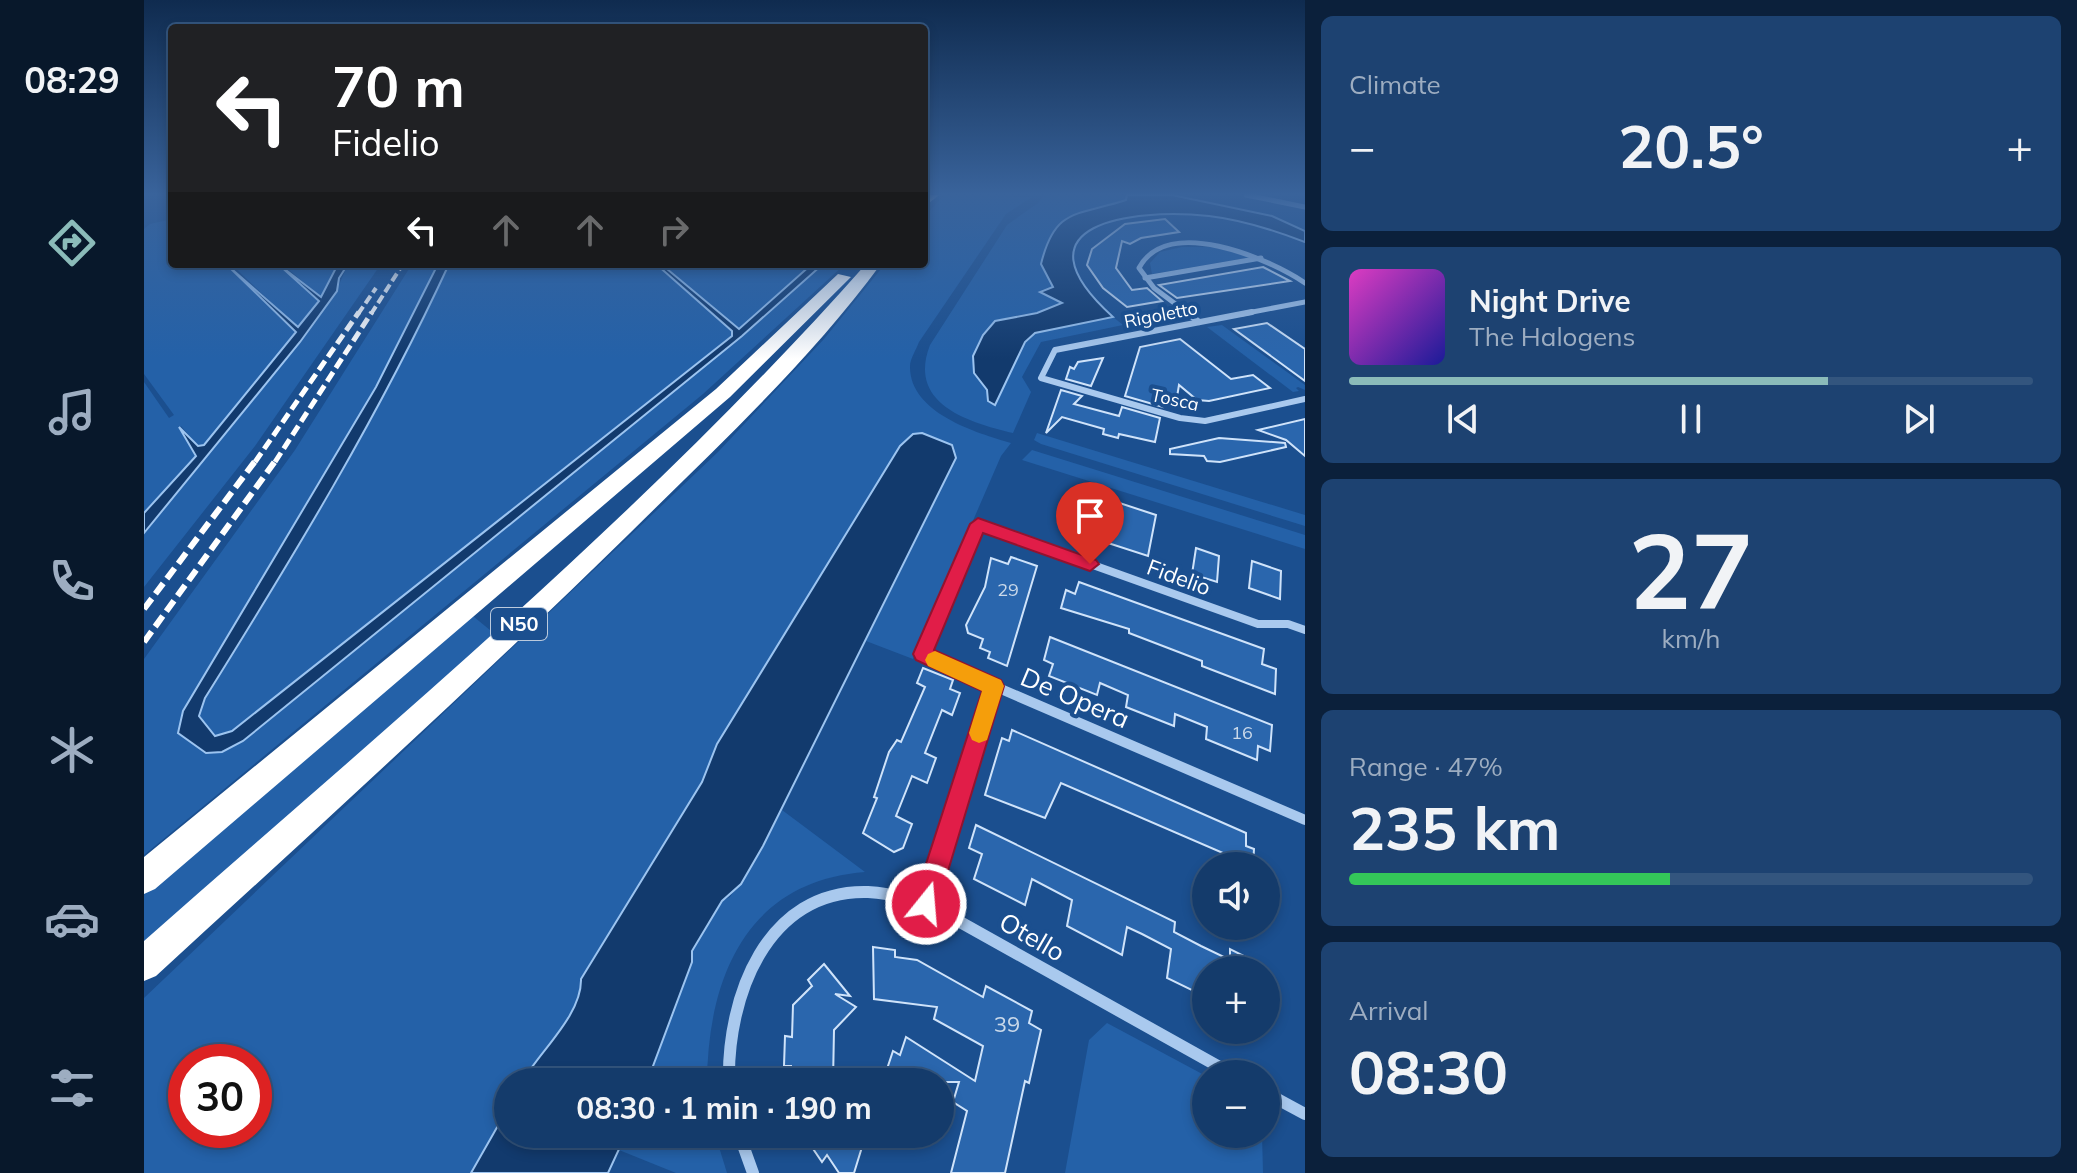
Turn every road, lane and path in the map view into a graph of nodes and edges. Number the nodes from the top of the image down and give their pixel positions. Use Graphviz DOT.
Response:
graph roads {
  1 [pos="1151,250"];
  2 [pos="1231,250"];
  3 [pos="1262,258"];
  4 [pos="852,268"];
  5 [pos="871,268"];
  6 [pos="1145,278"];
  7 [pos="1305,283"];
  8 [pos="1305,302"];
  9 [pos="1199,322"];
  10 [pos="1041,378"];
  11 [pos="1305,399"];
  12 [pos="1305,630"];
  13 [pos="994,686"];
  14 [pos="1305,820"];
  15 [pos="144,878"];
  16 [pos="926,904"];
  17 [pos="144,964"];
  18 [pos="1207,1060"];
  19 [pos="729,1068"];
  20 [pos="1280,1101"];
  21 [pos="1305,1114"];
  22 [pos="744,1148"];
  23 [pos="753,1173"];
  1 -- 6 [label="street"];
  2 -- 3 [label="street"];
  3 -- 6 [label="street"];
  3 -- 7 [label="street"];
  4 -- 15 [label="highway, N50"];
  5 -- 17 [label="highway, N50"];
  6 -- 9 [label="street"];
  8 -- 9 [label="street, Rigoletto"];
  9 -- 10 [label="street, Rigoletto"];
  10 -- 11 [label="street, Tosca"];
  12 -- 13 [label="street, Fidelio"];
  13 -- 14 [label="street, De Opera"];
  13 -- 16 [label="street, De Opera"];
  16 -- 18 [label="street, Otello"];
  16 -- 19 [label="street, Otello"];
  20 -- 21 [label="street"];
  22 -- 23 [label="street"];
}
